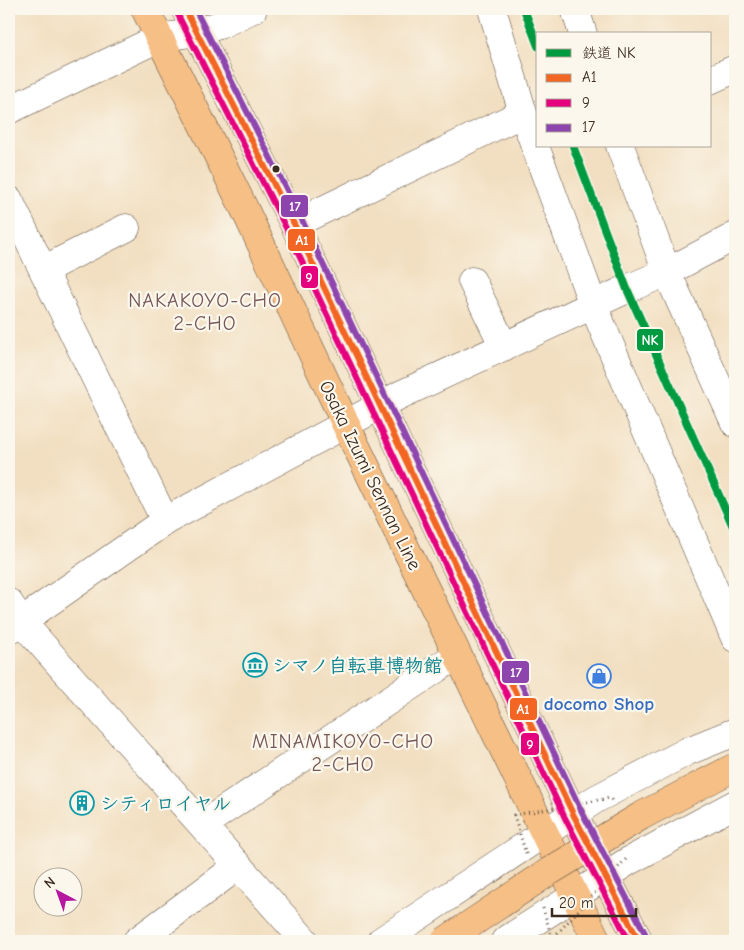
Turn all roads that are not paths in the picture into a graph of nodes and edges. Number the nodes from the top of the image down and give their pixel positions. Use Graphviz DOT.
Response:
graph roads {
  1 [pos="144,9"];
  2 [pos="253,9"];
  3 [pos="492,9"];
  4 [pos="575,9"];
  5 [pos="191,20"];
  6 [pos="582,32"];
  7 [pos="159,38"];
  8 [pos="735,69"];
  9 [pos="712,79"];
  10 [pos="9,110"];
  11 [pos="523,113"];
  12 [pos="621,148"];
  13 [pos="9,200"];
  14 [pos="294,224"];
  15 [pos="126,228"];
  16 [pos="735,236"];
  17 [pos="43,270"];
  18 [pos="667,272"];
  19 [pos="472,281"];
  20 [pos="593,305"];
  21 [pos="504,347"];
  22 [pos="380,406"];
  23 [pos="345,423"];
  24 [pos="735,423"];
  25 [pos="165,521"];
  26 [pos="13,618"];
  27 [pos="735,638"];
  28 [pos="457,655"];
  29 [pos="735,732"];
  30 [pos="735,767"];
  31 [pos="735,804"];
  32 [pos="573,814"];
  33 [pos="202,825"];
  34 [pos="544,834"];
  35 [pos="238,866"];
  36 [pos="606,876"];
  37 [pos="574,896"];
  38 [pos="137,941"];
  39 [pos="305,941"];
  40 [pos="381,941"];
  41 [pos="445,941"];
  42 [pos="505,941"];
  43 [pos="597,941"];
  44 [pos="639,941"];
  1 -- 7 [label="main road, Osaka Izumi Sennan Line"];
  2 -- 5 [label="street"];
  3 -- 11 [label="street"];
  4 -- 6 [label="street"];
  5 -- 7 [label="street"];
  5 -- 14 [label="main road, Osaka Izumi Sennan Line"];
  7 -- 10 [label="street"];
  7 -- 23 [label="main road, Osaka Izumi Sennan Line"];
  8 -- 9 [label="street"];
  11 -- 14 [label="street"];
  11 -- 20 [label="street"];
  12 -- 18 [label="street"];
  13 -- 17 [label="street"];
  14 -- 22 [label="main road, Osaka Izumi Sennan Line"];
  15 -- 17 [label="street"];
  16 -- 18 [label="street"];
  17 -- 25 [label="street"];
  18 -- 20 [label="street"];
  18 -- 24 [label="street"];
  19 -- 21 [label="street"];
  20 -- 21 [label="street"];
  20 -- 27 [label="street"];
  21 -- 22 [label="street"];
  22 -- 23 [label="street"];
  22 -- 32 [label="main road, Osaka Izumi Sennan Line"];
  23 -- 25 [label="street"];
  23 -- 28 [label="main road, Osaka Izumi Sennan Line"];
  25 -- 26 [label="street"];
  26 -- 33 [label="street"];
  28 -- 33 [label="street"];
  28 -- 34 [label="main road, Osaka Izumi Sennan Line"];
  29 -- 32 [label="street"];
  30 -- 41 [label="main road, bridge"];
  31 -- 36 [label="street"];
  32 -- 34 [label="street"];
  32 -- 36 [label="main road, Osaka Izumi Sennan Line"];
  33 -- 35 [label="street"];
  34 -- 37 [label="main road, Osaka Izumi Sennan Line"];
  34 -- 40 [label="street"];
  35 -- 38 [label="street"];
  35 -- 39 [label="street"];
  36 -- 37 [label="street"];
  36 -- 44 [label="main road, Osaka Izumi Sennan Line"];
  37 -- 42 [label="street"];
  37 -- 43 [label="main road, Osaka Izumi Sennan Line"];
}
